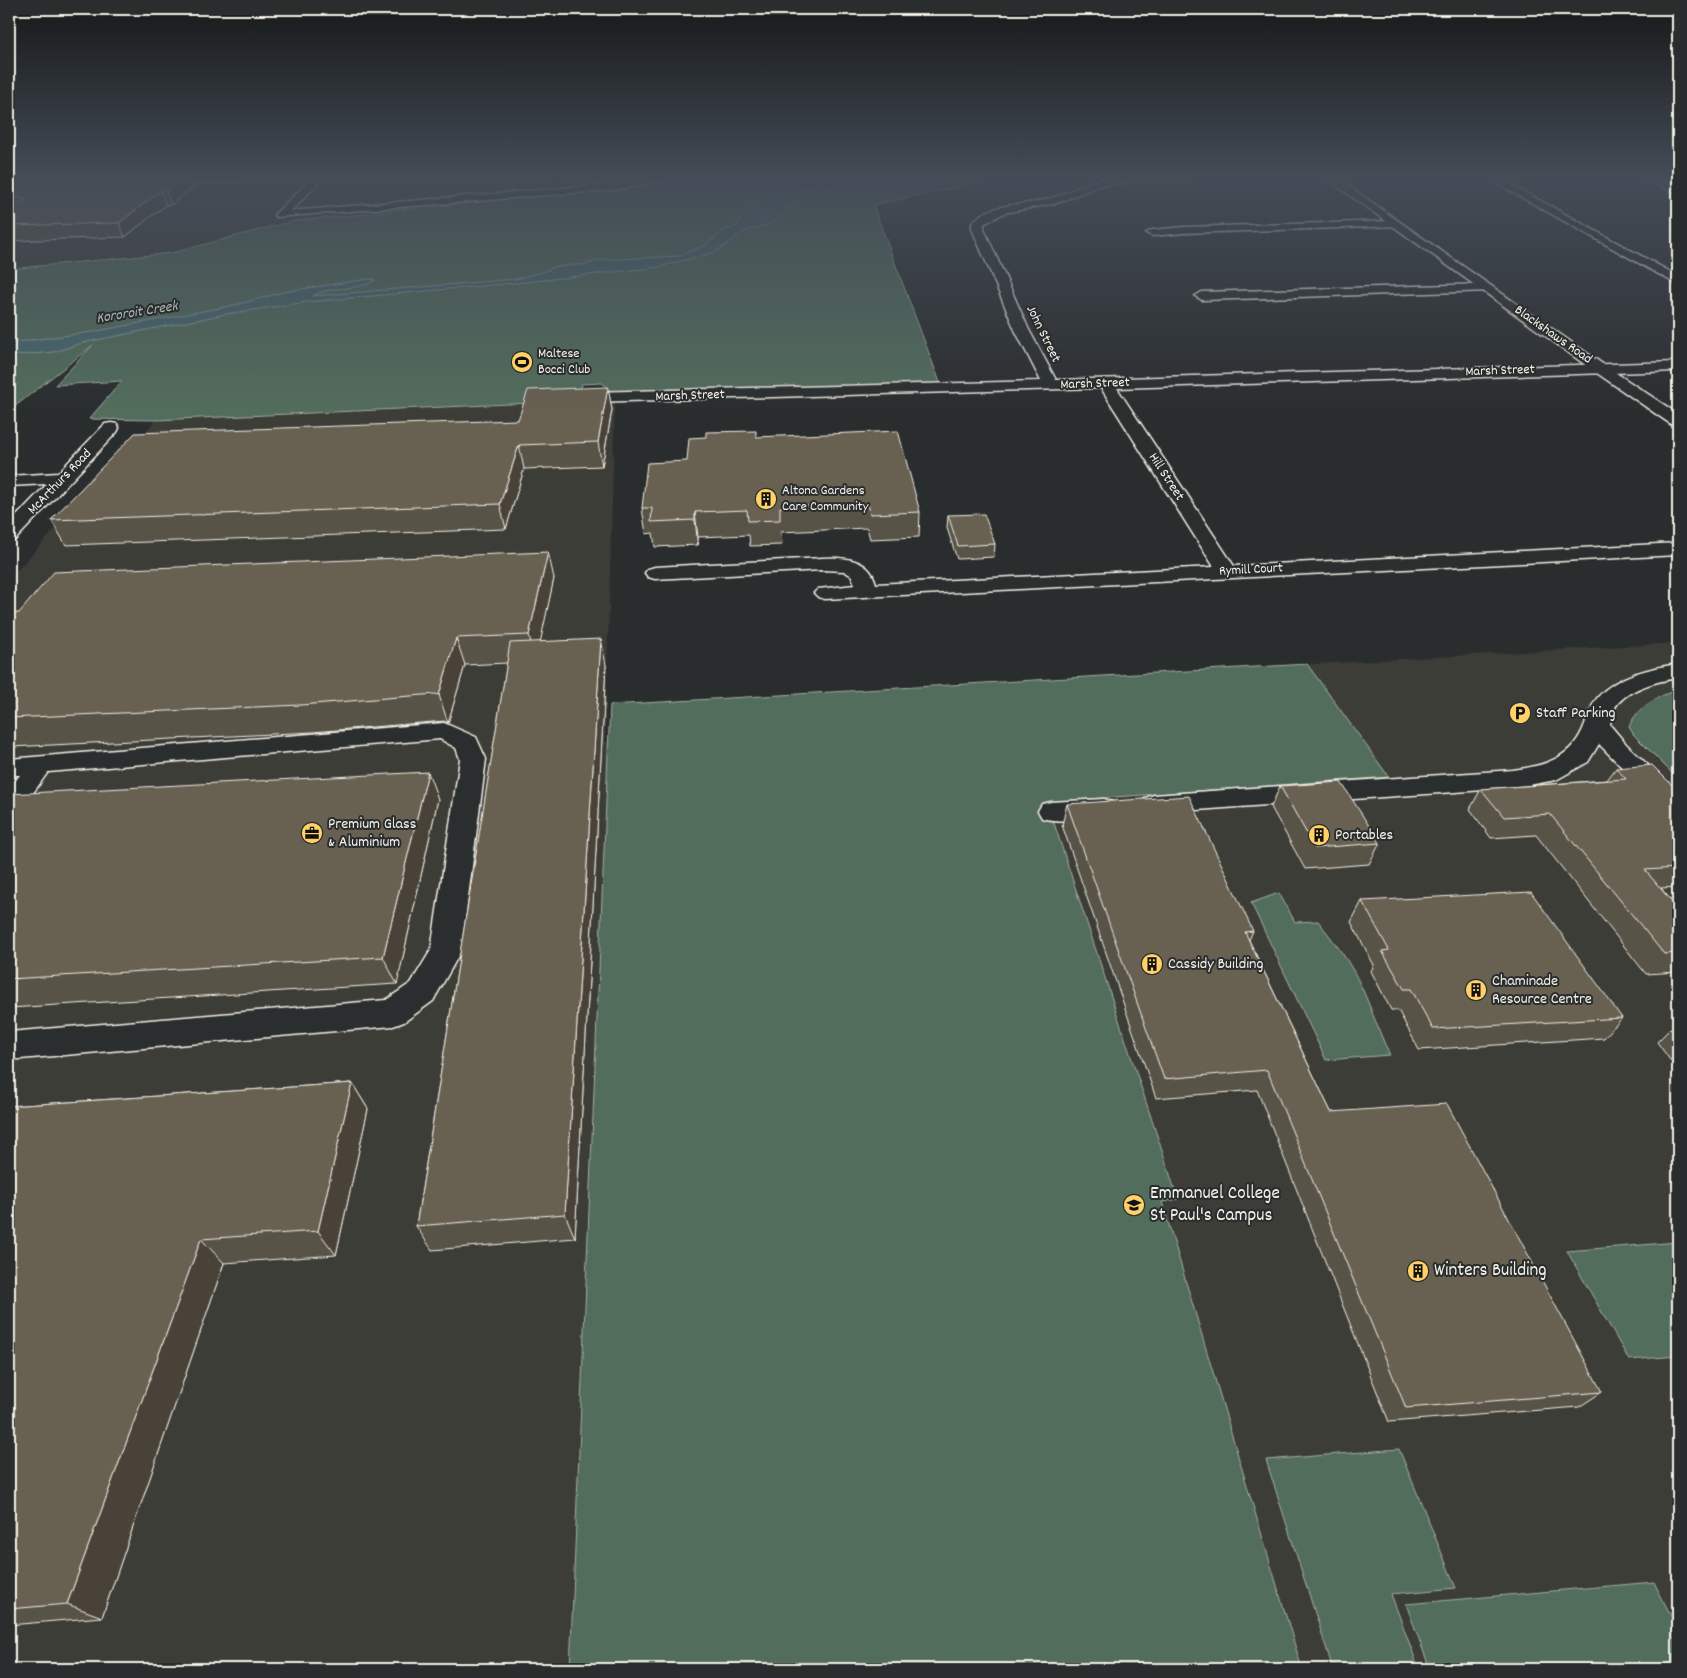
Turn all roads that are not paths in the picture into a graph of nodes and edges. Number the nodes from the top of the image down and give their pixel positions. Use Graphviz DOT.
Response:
graph roads {
  1 [pos="990,256"];
  2 [pos="1442,256"];
  3 [pos="1633,256"];
  4 [pos="1678,281"];
  5 [pos="1487,288"];
  6 [pos="1202,296"];
  7 [pos="1678,366"];
  8 [pos="1599,368"];
  9 [pos="1106,384"];
  10 [pos="1051,385"];
  11 [pos="590,397"];
  12 [pos="1678,421"];
  13 [pos="111,428"];
  14 [pos="64,478"];
  15 [pos="9,481"];
  16 [pos="37,506"];
  17 [pos="9,507"];
  18 [pos="9,535"];
  19 [pos="1678,549"];
  20 [pos="1226,571"];
  21 [pos="655,573"];
  22 [pos="866,591"];
  23 [pos="825,593"];
  24 [pos="1678,671"];
  25 [pos="1597,726"];
  26 [pos="42,764"];
  27 [pos="9,767"];
  28 [pos="9,808"];
  29 [pos="1678,809"];
  30 [pos="1051,812"];
  31 [pos="9,1046"];
  1 -- 10 [label="street, John Street"];
  2 -- 5 [label="street, Blackshaws Road"];
  3 -- 4 [label="street"];
  5 -- 6 [label="street"];
  5 -- 8 [label="street, Blackshaws Road"];
  7 -- 8 [label="street, Marsh Street"];
  8 -- 9 [label="street, Marsh Street"];
  8 -- 12 [label="street, Blackshaws Road"];
  9 -- 10 [label="street, Marsh Street"];
  9 -- 20 [label="street, Hill Street"];
  10 -- 11 [label="street, Marsh Street"];
  13 -- 14 [label="street, McArthurs Road"];
  14 -- 15 [label="street"];
  14 -- 16 [label="street, McArthurs Road"];
  16 -- 17 [label="street"];
  16 -- 18 [label="street, McArthurs Road"];
  19 -- 20 [label="street, Rymill Court"];
  20 -- 22 [label="street, Rymill Court"];
  21 -- 22 [label="street"];
  22 -- 23 [label="street, Rymill Court"];
  24 -- 25 [label="street"];
  25 -- 29 [label="street"];
  25 -- 30 [label="street"];
  26 -- 27 [label="street"];
  26 -- 28 [label="street"];
  26 -- 31 [label="street"];
}
